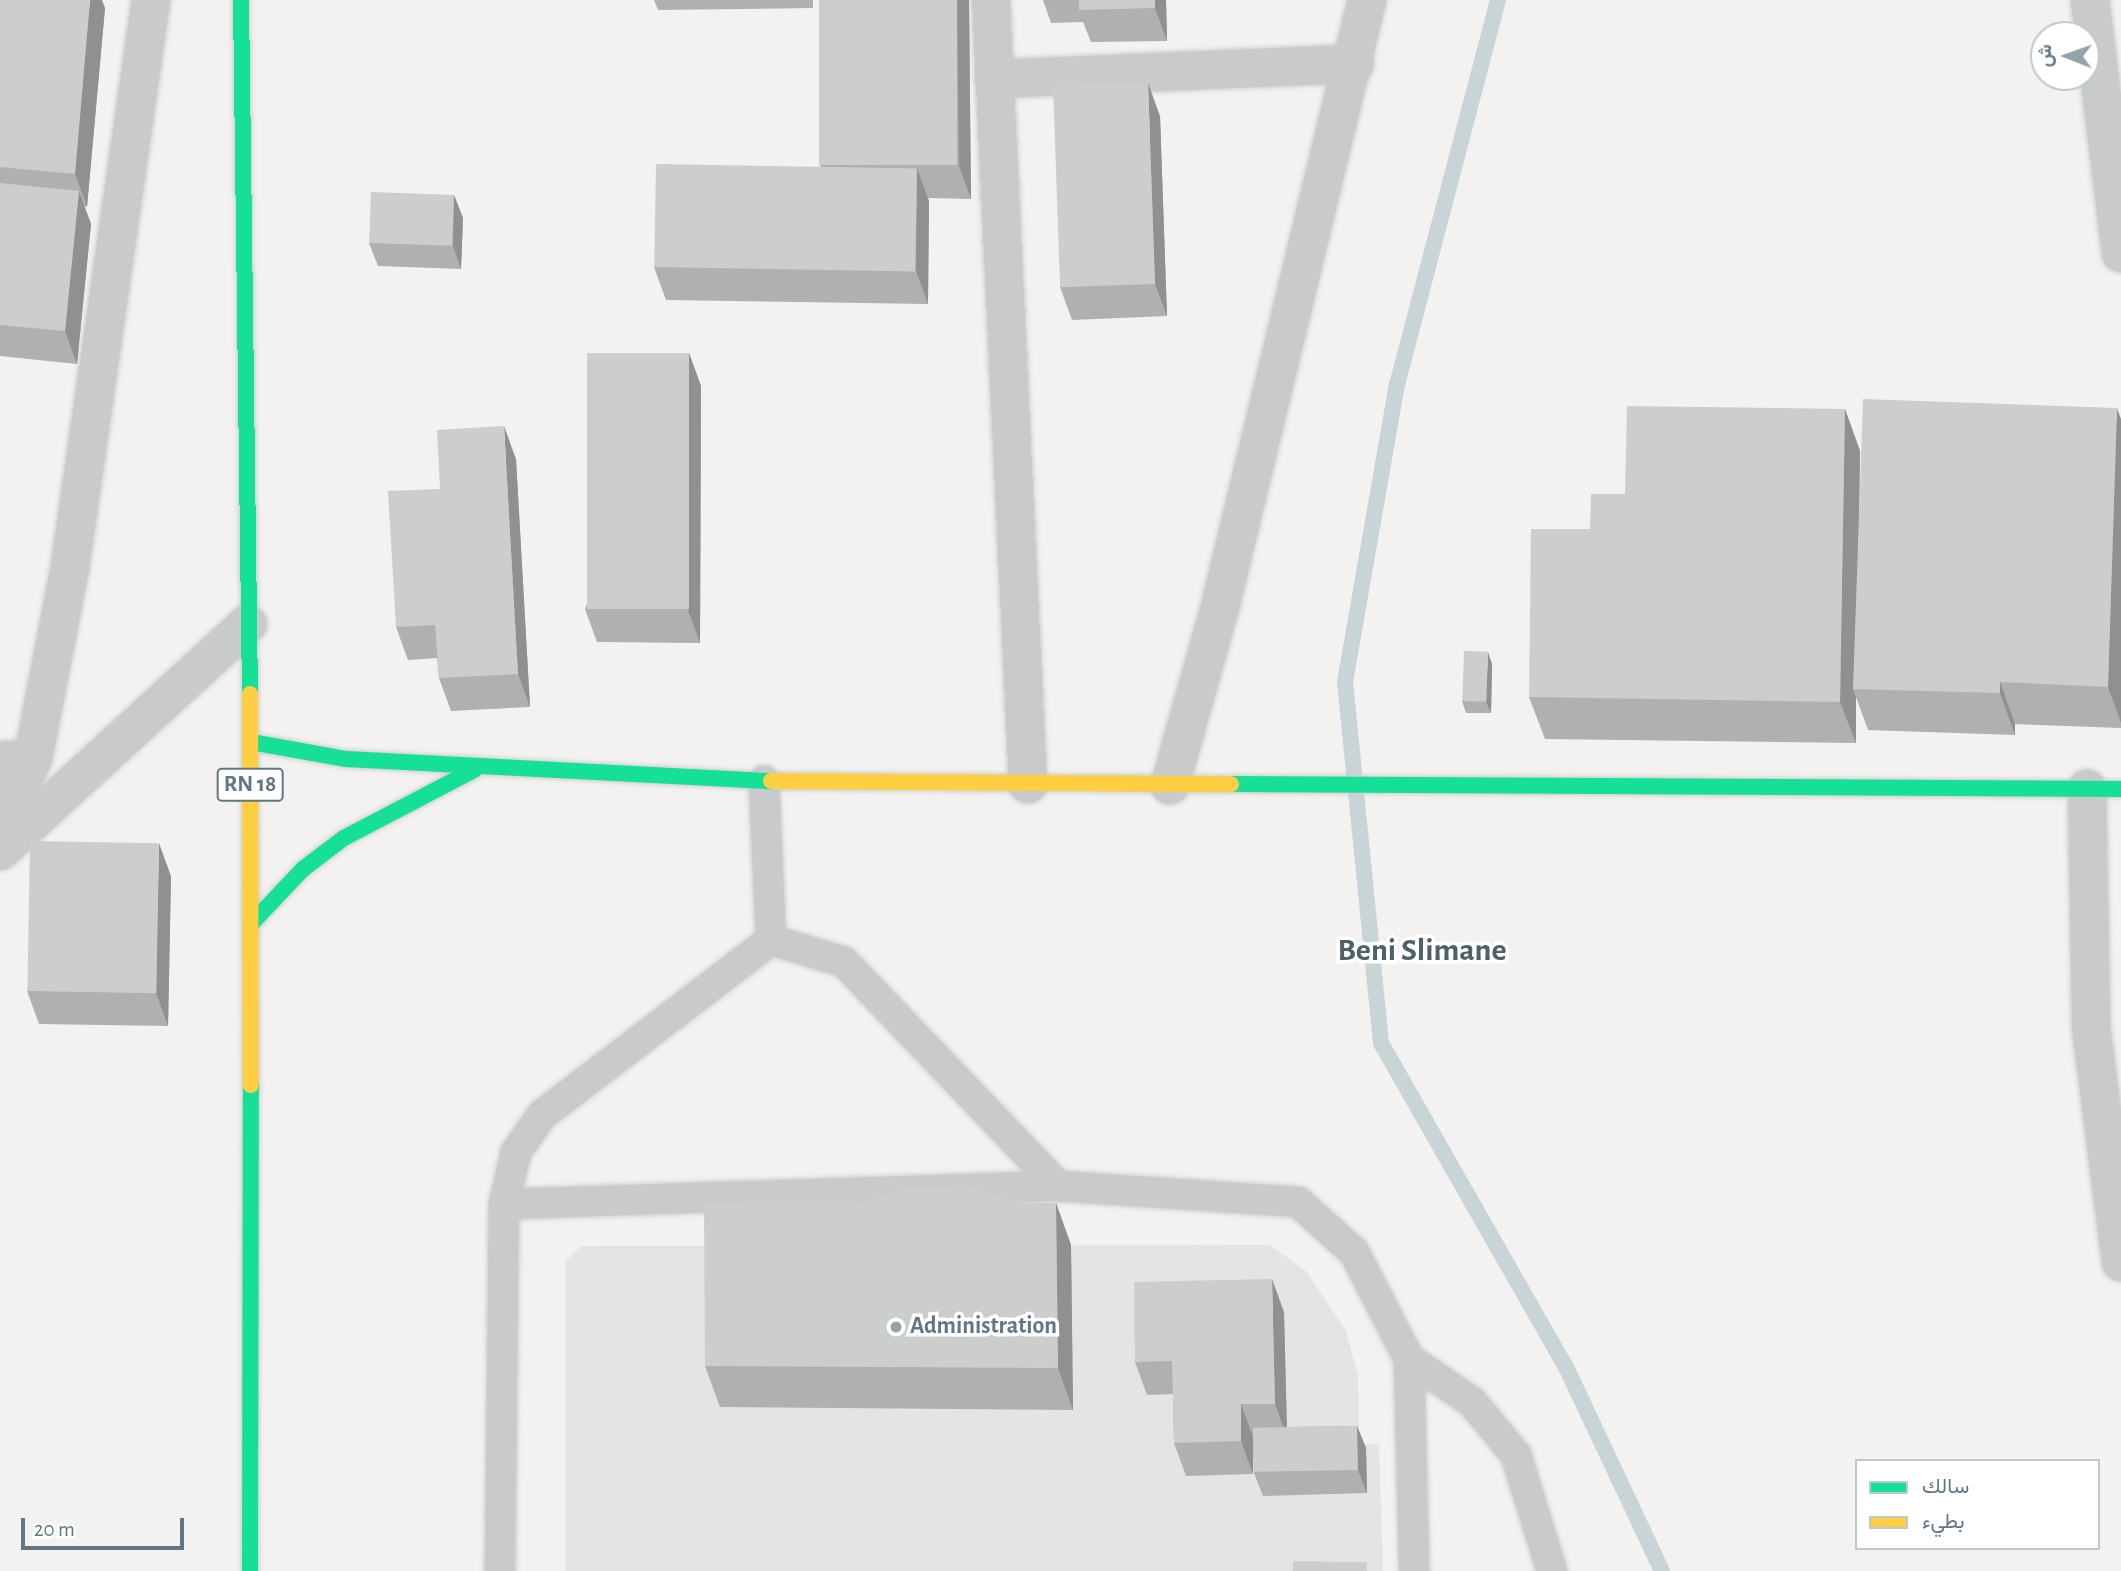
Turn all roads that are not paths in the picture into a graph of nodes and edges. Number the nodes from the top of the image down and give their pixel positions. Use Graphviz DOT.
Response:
graph roads {
  1 [pos="151,0"];
  2 [pos="241,0"];
  3 [pos="991,0"];
  4 [pos="1367,0"];
  5 [pos="2090,0"];
  6 [pos="1356,64"];
  7 [pos="994,79"];
  8 [pos="2121,253"];
  9 [pos="248,624"];
  10 [pos="251,742"];
  11 [pos="16,760"];
  12 [pos="476,769"];
  13 [pos="764,781"];
  14 [pos="1028,785"];
  15 [pos="1170,786"];
  16 [pos="2104,789"];
  17 [pos="0,830"];
  18 [pos="0,851"];
  19 [pos="251,924"];
  20 [pos="771,940"];
  21 [pos="2106,1026"];
  22 [pos="1058,1186"];
  23 [pos="504,1204"];
  24 [pos="2121,1262"];
  25 [pos="1409,1359"];
  26 [pos="250,1571"];
  27 [pos="500,1571"];
  28 [pos="1414,1571"];
  29 [pos="1552,1571"];
  1 -- 11 [label="street"];
  2 -- 9 [label="street, RN 18"];
  3 -- 7 [label="street"];
  4 -- 6 [label="street"];
  5 -- 8 [label="street"];
  6 -- 7 [label="street"];
  6 -- 15 [label="street"];
  7 -- 14 [label="street"];
  9 -- 10 [label="street, RN 18"];
  9 -- 18 [label="street"];
  10 -- 12 [label="street"];
  10 -- 19 [label="street, RN 18"];
  11 -- 17 [label="street"];
  12 -- 13 [label="street"];
  12 -- 19 [label="street"];
  13 -- 14 [label="street"];
  13 -- 20 [label="lane"];
  14 -- 15 [label="street"];
  15 -- 16 [label="street"];
  16 -- 21 [label="street"];
  19 -- 26 [label="street, RN 18"];
  20 -- 22 [label="lane"];
  20 -- 23 [label="lane"];
  21 -- 24 [label="street"];
  22 -- 23 [label="lane"];
  22 -- 25 [label="lane"];
  23 -- 27 [label="lane"];
  25 -- 28 [label="lane"];
  25 -- 29 [label="lane"];
}
